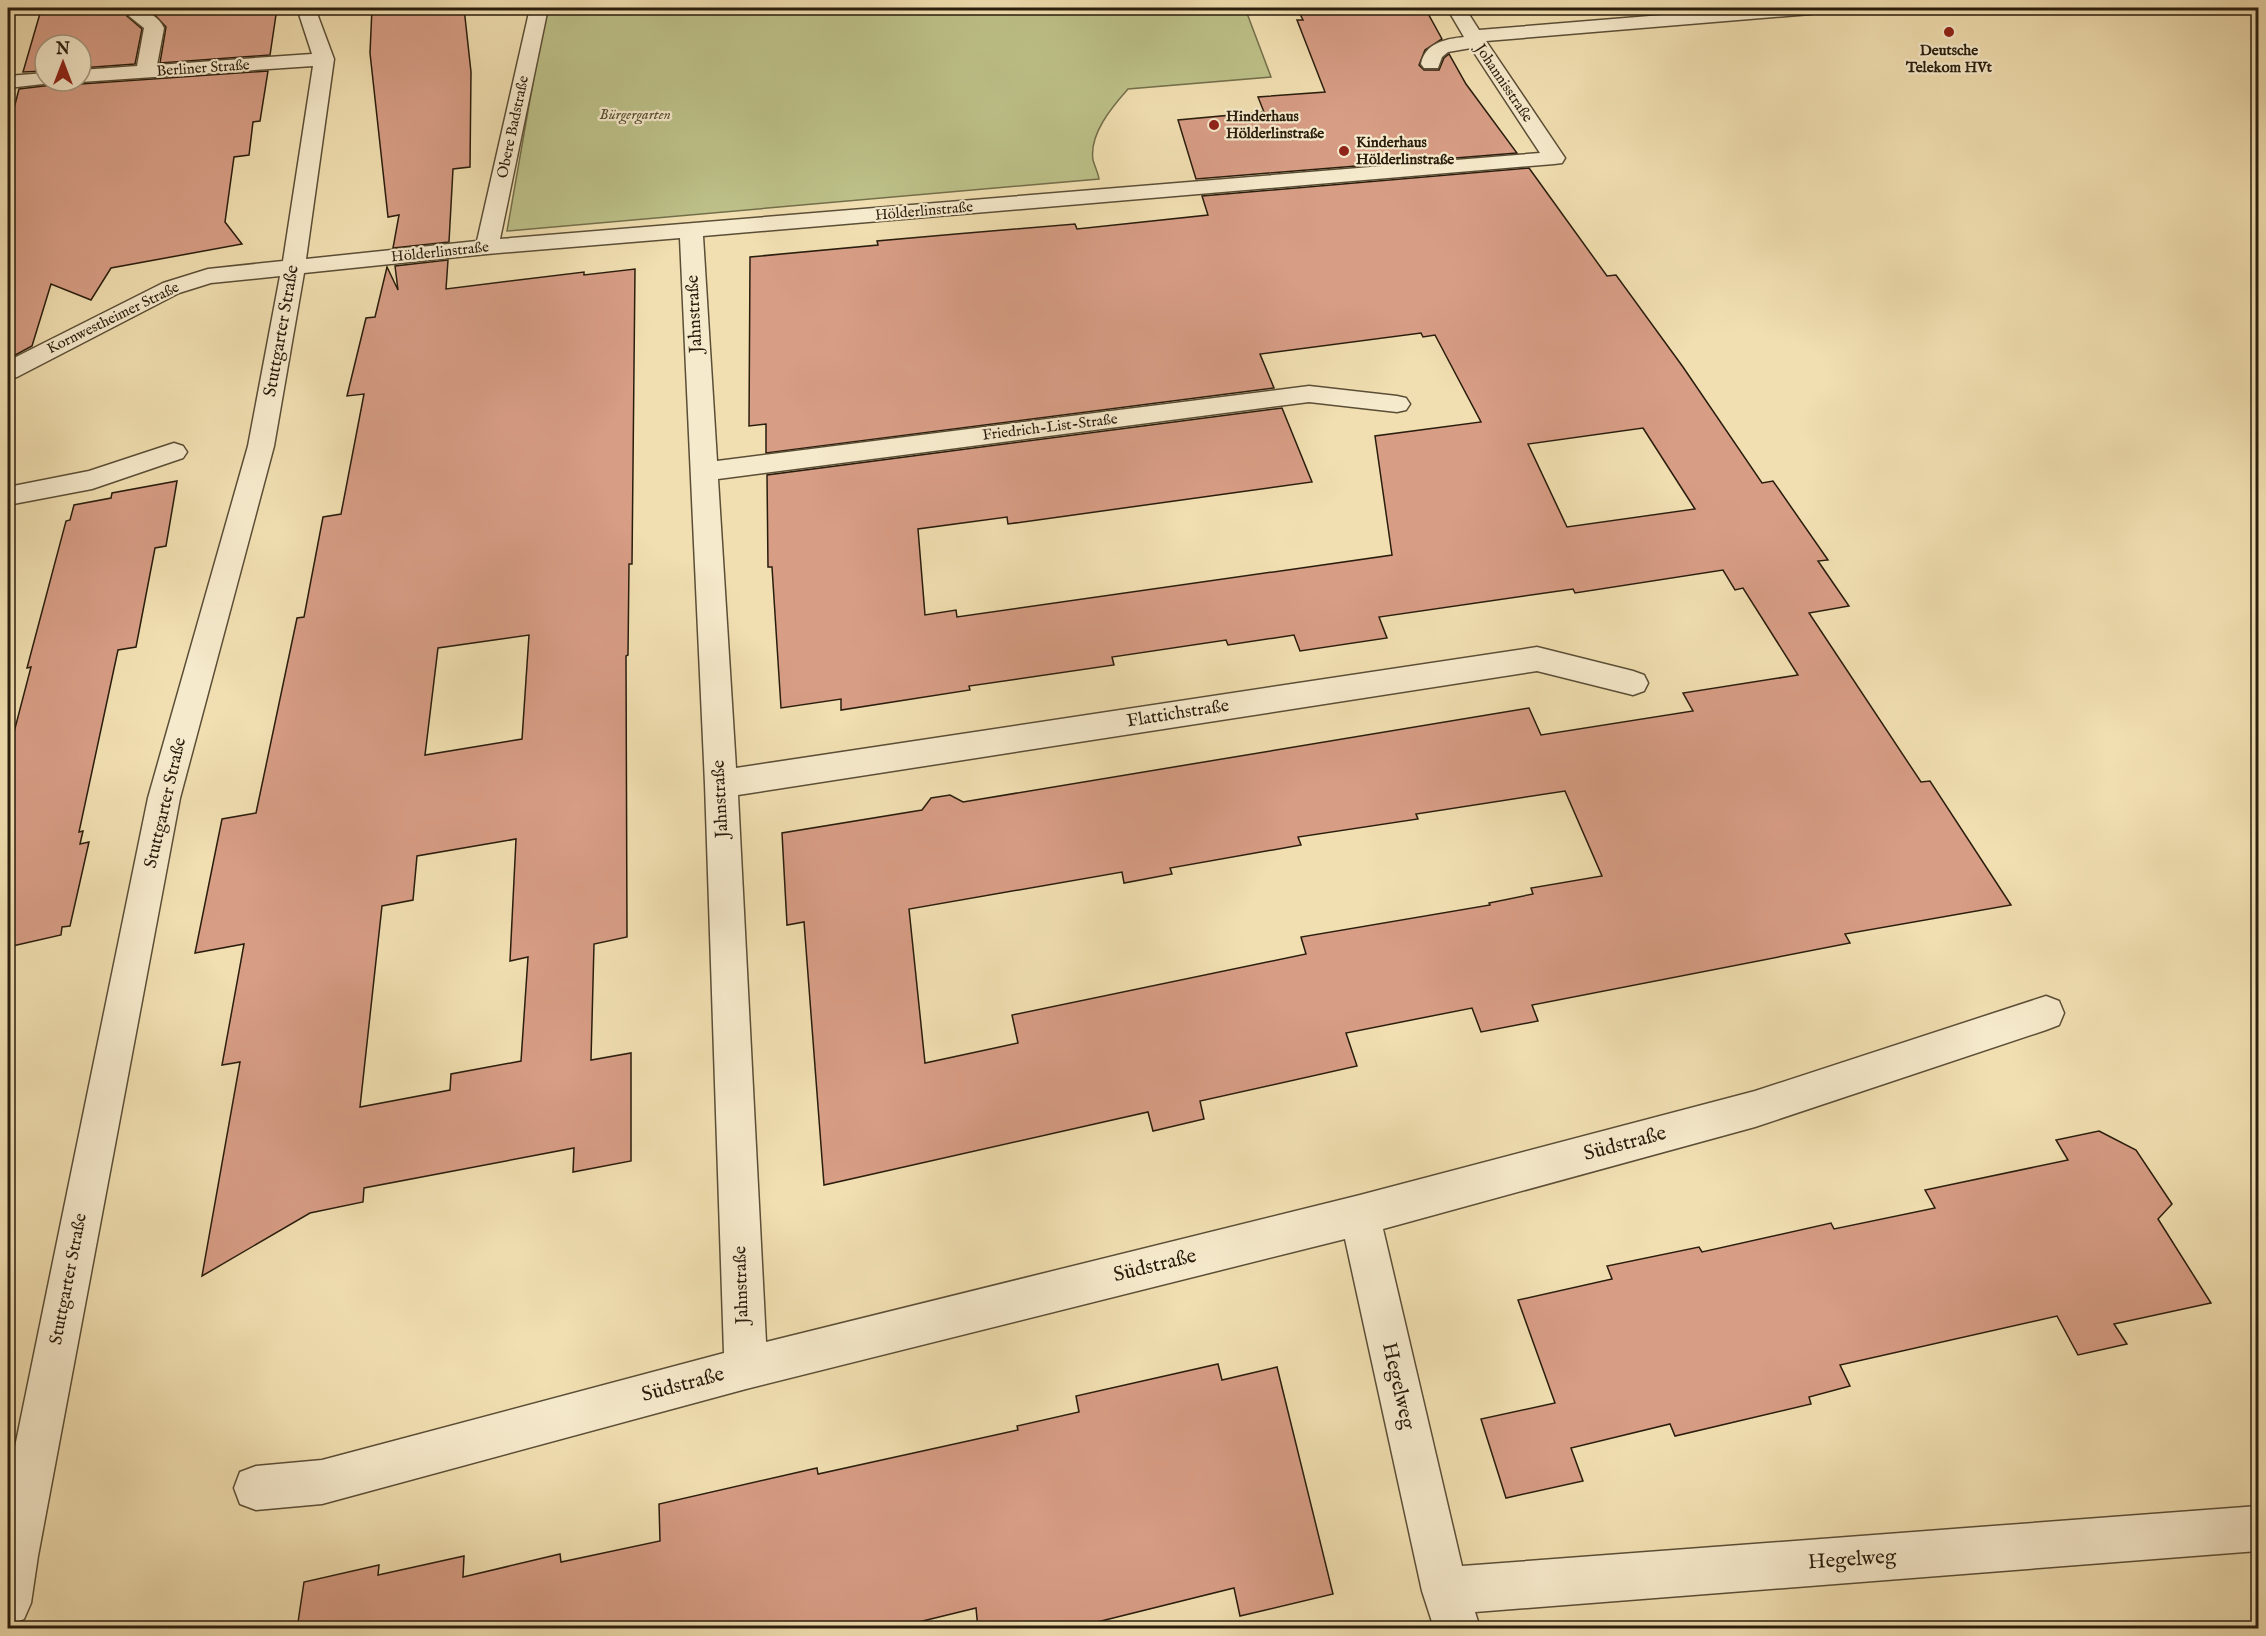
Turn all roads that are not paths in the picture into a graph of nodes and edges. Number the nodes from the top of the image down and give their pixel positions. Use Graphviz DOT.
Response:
graph roads {
  1 [pos="306,8"];
  2 [pos="538,8"];
  3 [pos="1456,8"];
  4 [pos="1811,8"];
  5 [pos="1654,13"];
  6 [pos="139,16"];
  7 [pos="1474,38"];
  8 [pos="324,59"];
  9 [pos="1431,64"];
  10 [pos="146,72"];
  11 [pos="93,75"];
  12 [pos="33,80"];
  13 [pos="8,82"];
  14 [pos="1554,158"];
  15 [pos="691,230"];
  16 [pos="487,247"];
  17 [pos="294,266"];
  18 [pos="8,371"];
  19 [pos="1397,404"];
  20 [pos="174,452"];
  21 [pos="703,472"];
  22 [pos="8,496"];
  23 [pos="1633,683"];
  24 [pos="721,784"];
  25 [pos="2046,1013"];
  26 [pos="1360,1215"];
  27 [pos="746,1368"];
  28 [pos="256,1488"];
  29 [pos="2259,1529"];
  30 [pos="8,1603"];
  31 [pos="1451,1610"];
  1 -- 8 [label="street, Stuttgarter Straße"];
  2 -- 16 [label="street, Obere Badstraße"];
  3 -- 7 [label="street, Johannisstraße"];
  4 -- 5 [label="street"];
  5 -- 7 [label="street"];
  6 -- 10 [label="street"];
  7 -- 9 [label="street"];
  7 -- 14 [label="street, Johannisstraße"];
  8 -- 10 [label="street, Berliner Straße"];
  8 -- 17 [label="street, Stuttgarter Straße"];
  10 -- 11 [label="street, Berliner Straße"];
  12 -- 13 [label="street"];
  14 -- 15 [label="street, Hölderlinstraße"];
  15 -- 16 [label="street, Hölderlinstraße"];
  15 -- 21 [label="street, Jahnstraße"];
  16 -- 17 [label="street, Hölderlinstraße"];
  17 -- 18 [label="street, Kornwestheimer Straße"];
  17 -- 30 [label="street, Stuttgarter Straße"];
  19 -- 21 [label="street, Friedrich-List-Straße"];
  20 -- 22 [label="street"];
  21 -- 24 [label="street, Jahnstraße"];
  23 -- 24 [label="street, Flattichstraße"];
  24 -- 27 [label="street, Jahnstraße"];
  25 -- 26 [label="street, Südstraße"];
  26 -- 27 [label="street, Südstraße"];
  26 -- 31 [label="street, Hegelweg"];
  27 -- 28 [label="street, Südstraße"];
  29 -- 31 [label="street, Hegelweg"];
}
